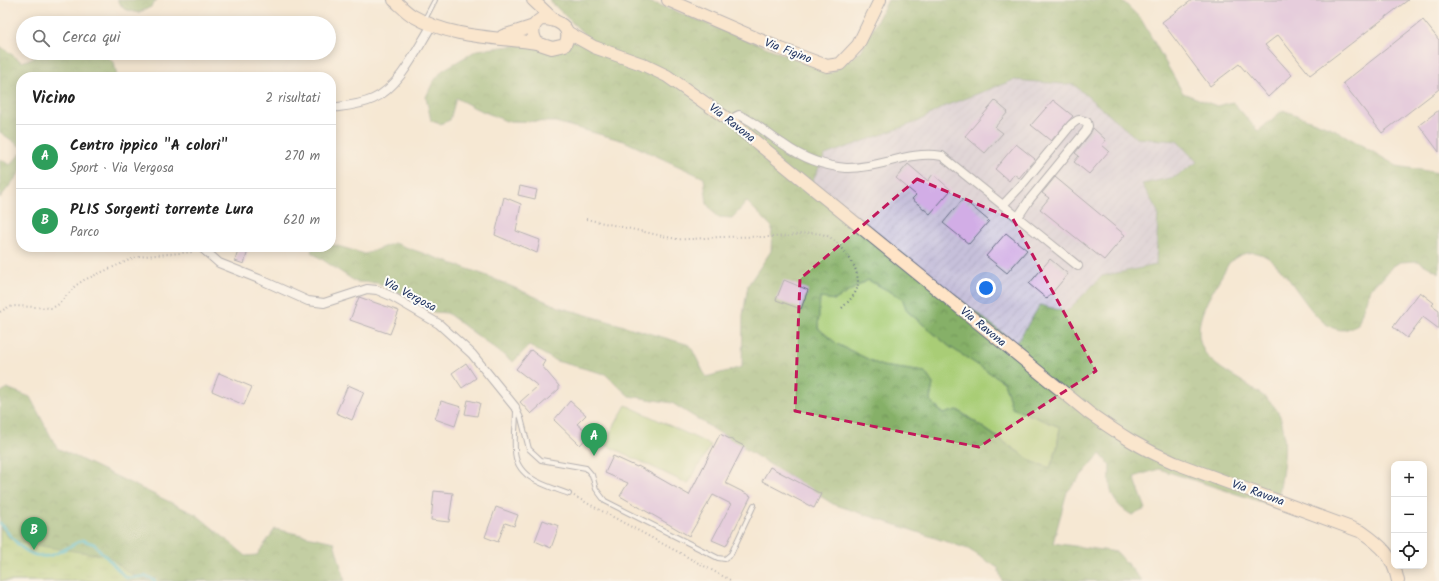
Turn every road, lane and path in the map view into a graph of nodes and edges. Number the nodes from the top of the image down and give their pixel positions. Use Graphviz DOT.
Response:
graph roads {
  1 [pos="394,0"];
  2 [pos="435,0"];
  3 [pos="668,0"];
  4 [pos="880,0"];
  5 [pos="536,3"];
  6 [pos="553,19"];
  7 [pos="428,23"];
  8 [pos="535,24"];
  9 [pos="567,32"];
  10 [pos="499,38"];
  11 [pos="537,43"];
  12 [pos="565,45"];
  13 [pos="594,47"];
  14 [pos="336,107"];
  15 [pos="729,120"];
  16 [pos="1050,150"];
  17 [pos="1062,160"];
  18 [pos="1003,205"];
  19 [pos="1018,217"];
  20 [pos="586,219"];
  21 [pos="178,252"];
  22 [pos="206,252"];
  23 [pos="1078,266"];
  24 [pos="842,308"];
  25 [pos="0,312"];
  26 [pos="515,407"];
  27 [pos="569,494"];
  28 [pos="754,505"];
  29 [pos="732,581"];
  30 [pos="1398,581"];
  1 -- 7 [label="street"];
  2 -- 7 [label="lane"];
  3 -- 4 [label="street, Via Figino"];
  5 -- 6 [label="street"];
  5 -- 8 [label="street"];
  6 -- 8 [label="street"];
  6 -- 9 [label="street"];
  7 -- 10 [label="street"];
  7 -- 14 [label="street"];
  8 -- 10 [label="street"];
  8 -- 11 [label="street"];
  9 -- 12 [label="street"];
  9 -- 13 [label="street, Via Ravona"];
  10 -- 11 [label="street"];
  11 -- 12 [label="street"];
  12 -- 13 [label="street, Via Ravona"];
  13 -- 15 [label="street, Via Ravona"];
  15 -- 18 [label="street"];
  15 -- 30 [label="street, Via Ravona"];
  16 -- 17 [label="street"];
  16 -- 17 [label="street"];
  16 -- 18 [label="street"];
  17 -- 19 [label="street"];
  18 -- 19 [label="street"];
  19 -- 23 [label="street"];
  20 -- 24 [label="path"];
  21 -- 25 [label="path"];
  22 -- 26 [label="street, Via Vergosa"];
  26 -- 27 [label="lane"];
  26 -- 28 [label="lane"];
  27 -- 29 [label="path"];
}
